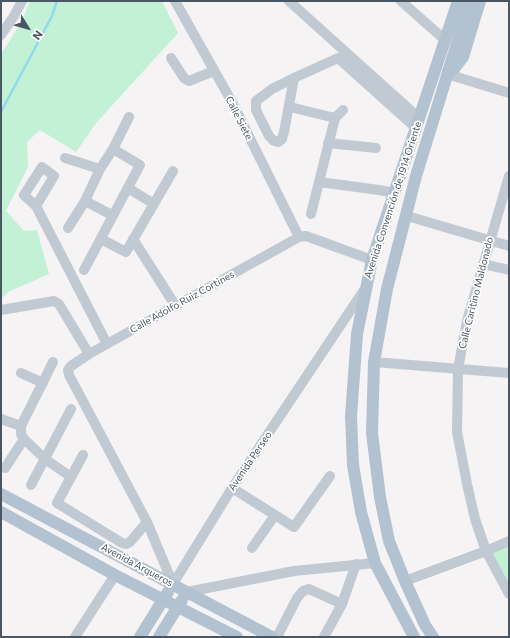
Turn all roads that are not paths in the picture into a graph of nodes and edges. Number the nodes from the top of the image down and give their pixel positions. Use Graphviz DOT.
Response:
graph roads {
  1 [pos="22,1"];
  2 [pos="175,1"];
  3 [pos="289,1"];
  4 [pos="401,1"];
  5 [pos="470,1"];
  6 [pos="480,1"];
  7 [pos="455,4"];
  8 [pos="1,35"];
  9 [pos="445,40"];
  10 [pos="171,58"];
  11 [pos="214,71"];
  12 [pos="448,73"];
  13 [pos="294,78"];
  14 [pos="509,93"];
  15 [pos="290,107"];
  16 [pos="343,110"];
  17 [pos="129,117"];
  18 [pos="335,118"];
  19 [pos="418,123"];
  20 [pos="328,143"];
  21 [pos="376,148"];
  22 [pos="113,149"];
  23 [pos="65,158"];
  24 [pos="100,169"];
  25 [pos="173,171"];
  26 [pos="509,176"];
  27 [pos="319,182"];
  28 [pos="128,188"];
  29 [pos="394,193"];
  30 [pos="85,201"];
  31 [pos="154,204"];
  32 [pos="36,206"];
  33 [pos="311,214"];
  34 [pos="112,215"];
  35 [pos="407,216"];
  36 [pos="68,228"];
  37 [pos="299,237"];
  38 [pos="101,239"];
  39 [pos="134,239"];
  40 [pos="490,240"];
  41 [pos="509,246"];
  42 [pos="372,260"];
  43 [pos="483,264"];
  44 [pos="84,270"];
  45 [pos="509,270"];
  46 [pos="366,289"];
  47 [pos="175,305"];
  48 [pos="1,310"];
  49 [pos="107,344"];
  50 [pos="89,354"];
  51 [pos="53,362"];
  52 [pos="374,362"];
  53 [pos="458,369"];
  54 [pos="22,373"];
  55 [pos="509,373"];
  56 [pos="44,383"];
  57 [pos="71,409"];
  58 [pos="1,419"];
  59 [pos="21,426"];
  60 [pos="24,439"];
  61 [pos="83,455"];
  62 [pos="45,459"];
  63 [pos="6,468"];
  64 [pos="330,476"];
  65 [pos="71,477"];
  66 [pos="31,485"];
  67 [pos="232,488"];
  68 [pos="1,494"];
  69 [pos="1,512"];
  70 [pos="275,515"];
  71 [pos="147,522"];
  72 [pos="509,541"];
  73 [pos="252,548"];
  74 [pos="486,551"];
  75 [pos="375,563"];
  76 [pos="356,564"];
  77 [pos="115,575"];
  78 [pos="405,581"];
  79 [pos="173,584"];
  80 [pos="187,592"];
  81 [pos="509,594"];
  82 [pos="164,599"];
  83 [pos="342,604"];
  84 [pos="178,606"];
  85 [pos="75,637"];
  86 [pos="140,637"];
  87 [pos="159,637"];
  88 [pos="237,637"];
  89 [pos="272,637"];
  90 [pos="277,637"];
  91 [pos="324,637"];
  92 [pos="414,637"];
  93 [pos="433,637"];
  1 -- 8 [label="street"];
  2 -- 11 [label="street, Calle Siete"];
  3 -- 19 [label="street"];
  4 -- 9 [label="street"];
  5 -- 12 [label="main road, Avenida Convención de 1914 Oriente"];
  6 -- 12 [label="main road"];
  7 -- 9 [label="main road, Avenida Convención de 1914 Oriente"];
  9 -- 19 [label="main road, Avenida Convención de 1914 Oriente"];
  10 -- 11 [label="street"];
  11 -- 37 [label="street, Calle Siete"];
  12 -- 14 [label="street"];
  12 -- 35 [label="main road, Avenida Convención de 1914 Oriente"];
  13 -- 15 [label="street"];
  13 -- 15 [label="street"];
  13 -- 19 [label="street"];
  15 -- 18 [label="street"];
  16 -- 18 [label="street"];
  17 -- 22 [label="street"];
  18 -- 20 [label="street"];
  19 -- 29 [label="main road, Avenida Convención de 1914 Oriente"];
  20 -- 21 [label="street"];
  20 -- 27 [label="street"];
  22 -- 24 [label="street"];
  22 -- 28 [label="street"];
  23 -- 24 [label="street"];
  24 -- 30 [label="street"];
  25 -- 31 [label="street"];
  26 -- 40 [label="street, Calle Caritino Maldonado"];
  27 -- 29 [label="street"];
  27 -- 33 [label="street"];
  28 -- 31 [label="street"];
  28 -- 34 [label="street"];
  29 -- 42 [label="main road, Avenida Convención de 1914 Oriente"];
  30 -- 34 [label="street"];
  30 -- 36 [label="street"];
  31 -- 39 [label="street"];
  32 -- 49 [label="street"];
  34 -- 38 [label="street"];
  35 -- 40 [label="street"];
  35 -- 52 [label="main road, Avenida Convención de 1914 Oriente"];
  37 -- 42 [label="street"];
  37 -- 47 [label="street, Calle Adolfo Ruiz Cortines"];
  38 -- 39 [label="street"];
  38 -- 44 [label="street"];
  39 -- 47 [label="street"];
  40 -- 41 [label="street"];
  40 -- 43 [label="street, Calle Caritino Maldonado"];
  42 -- 46 [label="main road, Avenida Convención de 1914 Oriente"];
  43 -- 45 [label="street"];
  43 -- 53 [label="street, Calle Caritino Maldonado"];
  46 -- 67 [label="street, Avenida Perseo"];
  46 -- 75 [label="main road, Avenida Convención de 1914 Oriente"];
  47 -- 49 [label="street, Calle Adolfo Ruiz Cortines"];
  48 -- 50 [label="street"];
  49 -- 50 [label="street, Calle Adolfo Ruiz Cortines"];
  50 -- 71 [label="street, Calle Adolfo Ruiz Cortines"];
  51 -- 56 [label="street"];
  52 -- 53 [label="street"];
  52 -- 78 [label="main road, Avenida Convención de 1914 Oriente"];
  53 -- 55 [label="street"];
  53 -- 74 [label="street, Calle Caritino Maldonado"];
  54 -- 56 [label="street"];
  56 -- 59 [label="street"];
  57 -- 62 [label="street"];
  58 -- 59 [label="street"];
  59 -- 60 [label="street"];
  60 -- 62 [label="street"];
  60 -- 63 [label="street"];
  61 -- 65 [label="street"];
  62 -- 65 [label="street"];
  62 -- 66 [label="street"];
  64 -- 70 [label="street"];
  65 -- 71 [label="street"];
  67 -- 70 [label="street"];
  67 -- 79 [label="street, Avenida Perseo"];
  68 -- 79 [label="main road, Avenida Arqueros"];
  69 -- 77 [label="main road, Avenida Arqueros"];
  70 -- 73 [label="street"];
  71 -- 79 [label="street"];
  72 -- 74 [label="street"];
  74 -- 78 [label="street"];
  74 -- 81 [label="street, Calle Caritino Maldonado"];
  75 -- 76 [label="street"];
  75 -- 92 [label="main road, Avenida Convención de 1914 Oriente"];
  76 -- 80 [label="street"];
  76 -- 83 [label="street"];
  77 -- 82 [label="main road, Avenida Arqueros"];
  77 -- 85 [label="street"];
  78 -- 93 [label="main road, Avenida Convención de 1914 Oriente"];
  79 -- 80 [label="main road, Avenida Arqueros"];
  79 -- 82 [label="main road, Avenida Perseo"];
  80 -- 84 [label="main road"];
  80 -- 89 [label="main road, Avenida Arqueros"];
  82 -- 84 [label="main road, Avenida Arqueros"];
  82 -- 86 [label="main road, Avenida Perseo"];
  83 -- 90 [label="street"];
  83 -- 91 [label="street"];
  84 -- 87 [label="main road"];
  84 -- 88 [label="main road, Avenida Arqueros"];
}
